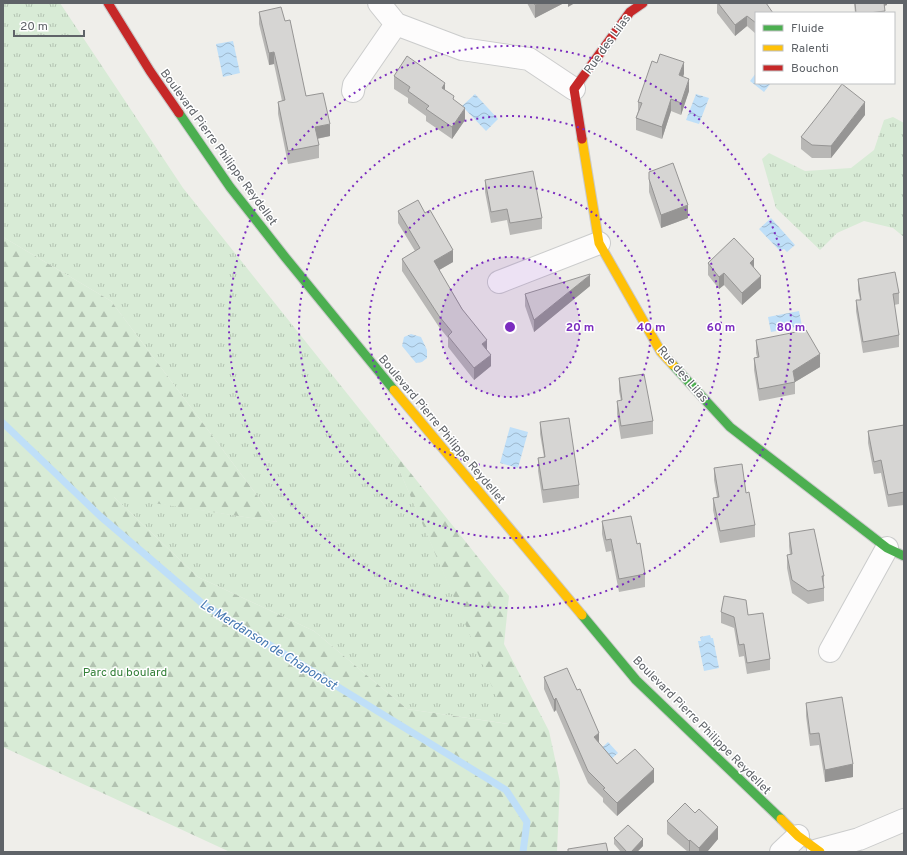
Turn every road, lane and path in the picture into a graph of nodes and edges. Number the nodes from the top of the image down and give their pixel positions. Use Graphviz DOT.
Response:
graph roads {
  1 [pos="108,3"];
  2 [pos="379,3"];
  3 [pos="643,3"];
  4 [pos="396,24"];
  5 [pos="574,89"];
  6 [pos="353,91"];
  7 [pos="599,243"];
  8 [pos="499,282"];
  9 [pos="895,552"];
  10 [pos="830,650"];
  11 [pos="904,820"];
  12 [pos="798,836"];
  13 [pos="820,851"];
  14 [pos="781,852"];
  1 -- 12 [label="main road, Boulevard Pierre Philippe Reydellet"];
  2 -- 4 [label="street"];
  3 -- 5 [label="main road, Rue des Lilas"];
  4 -- 5 [label="street"];
  4 -- 6 [label="street"];
  5 -- 7 [label="main road, Rue des Lilas"];
  7 -- 8 [label="street"];
  7 -- 9 [label="main road, Rue des Lilas"];
  9 -- 10 [label="street"];
  11 -- 13 [label="street"];
  12 -- 13 [label="main road, Boulevard Pierre Philippe Reydellet"];
  12 -- 14 [label="street"];
}
